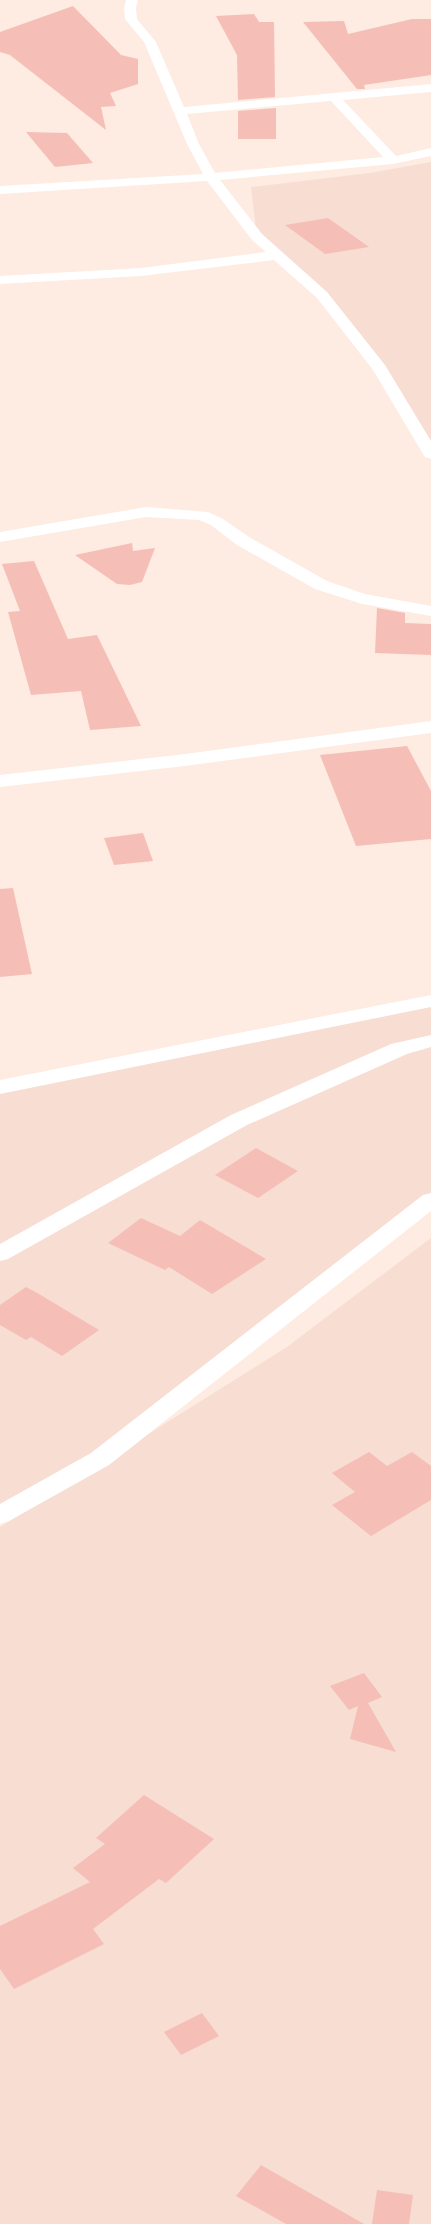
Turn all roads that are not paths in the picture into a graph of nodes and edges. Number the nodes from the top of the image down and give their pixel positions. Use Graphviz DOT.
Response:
graph roads {
  1 [pos="132,0"];
  2 [pos="431,88"];
  3 [pos="334,97"];
  4 [pos="180,111"];
  5 [pos="431,152"];
  6 [pos="393,160"];
  7 [pos="211,177"];
  8 [pos="0,190"];
  9 [pos="277,255"];
  10 [pos="0,280"];
  11 [pos="431,454"];
  12 [pos="0,537"];
  13 [pos="431,611"];
  14 [pos="431,727"];
  15 [pos="0,781"];
  16 [pos="431,1002"];
  17 [pos="431,1041"];
  18 [pos="0,1087"];
  19 [pos="431,1200"];
  20 [pos="0,1254"];
  21 [pos="0,1515"];
  1 -- 4 [label="street"];
  2 -- 3 [label="street"];
  3 -- 4 [label="street"];
  3 -- 6 [label="street"];
  4 -- 7 [label="street"];
  5 -- 6 [label="street"];
  6 -- 7 [label="street"];
  7 -- 8 [label="street"];
  7 -- 9 [label="street"];
  9 -- 10 [label="street"];
  9 -- 11 [label="street"];
  12 -- 13 [label="street"];
  14 -- 15 [label="street"];
  16 -- 18 [label="street"];
  17 -- 20 [label="street"];
  19 -- 21 [label="street"];
}
